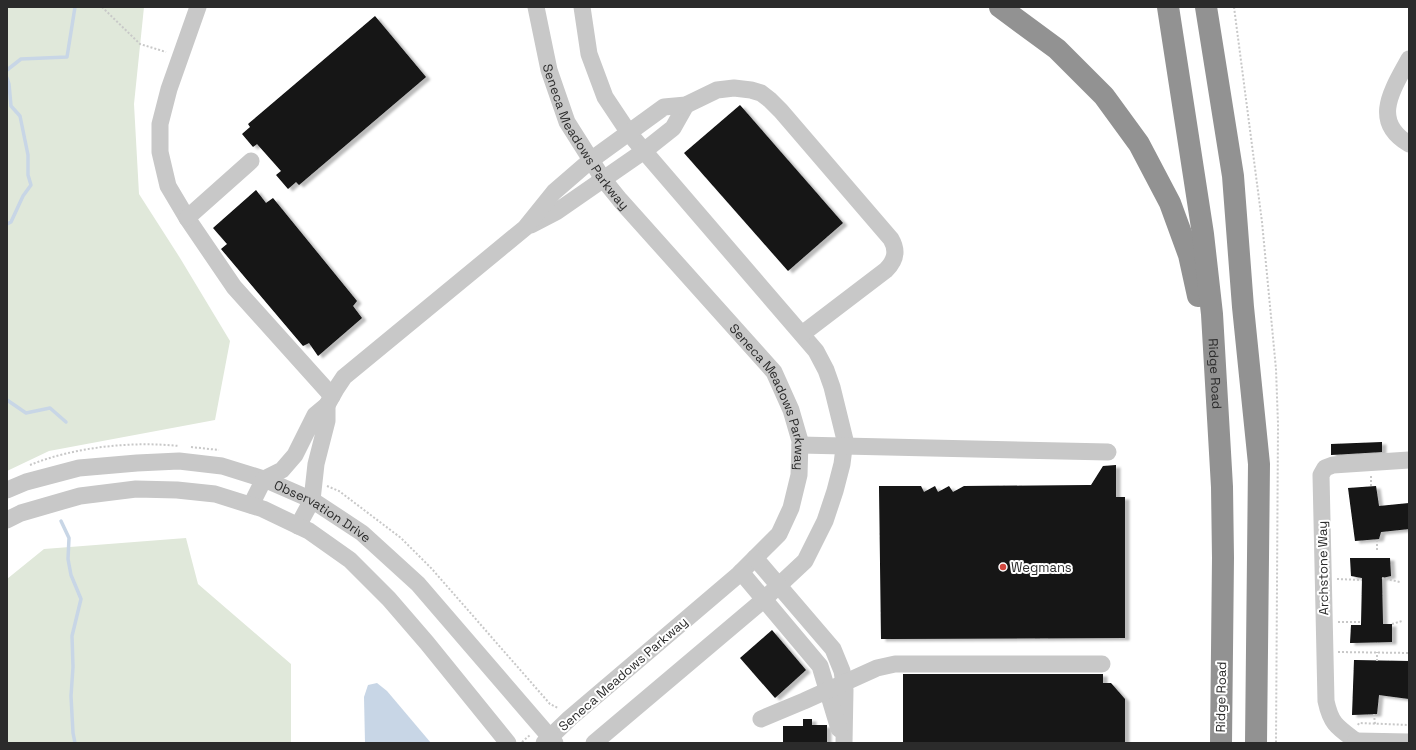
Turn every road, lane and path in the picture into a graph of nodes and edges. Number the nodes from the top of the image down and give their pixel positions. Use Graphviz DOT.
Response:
graph roads {
  1 [pos="102,7"];
  2 [pos="198,7"];
  3 [pos="536,7"];
  4 [pos="582,7"];
  5 [pos="1000,7"];
  6 [pos="1168,7"];
  7 [pos="1206,7"];
  8 [pos="1220,7"];
  9 [pos="180,57"];
  10 [pos="1409,59"];
  11 [pos="1221,101"];
  12 [pos="686,105"];
  13 [pos="629,133"];
  14 [pos="1409,144"];
  15 [pos="644,151"];
  16 [pos="592,160"];
  17 [pos="250,161"];
  18 [pos="603,179"];
  19 [pos="188,218"];
  20 [pos="525,228"];
  21 [pos="802,334"];
  22 [pos="330,401"];
  23 [pos="1218,418"];
  24 [pos="800,445"];
  25 [pos="844,446"];
  26 [pos="1108,452"];
  27 [pos="1409,460"];
  28 [pos="264,479"];
  29 [pos="7,490"];
  30 [pos="312,500"];
  31 [pos="251,505"];
  32 [pos="7,520"];
  33 [pos="298,526"];
  34 [pos="1377,540"];
  35 [pos="1377,550"];
  36 [pos="755,558"];
  37 [pos="741,572"];
  38 [pos="1382,578"];
  39 [pos="1324,580"];
  40 [pos="1362,580"];
  41 [pos="1400,582"];
  42 [pos="778,586"];
  43 [pos="764,599"];
  44 [pos="1324,622"];
  45 [pos="1361,622"];
  46 [pos="1402,622"];
  47 [pos="1392,624"];
  48 [pos="1324,651"];
  49 [pos="1377,652"];
  50 [pos="1409,653"];
  51 [pos="1377,661"];
  52 [pos="1092,667"];
  53 [pos="844,683"];
  54 [pos="828,690"];
  55 [pos="1374,714"];
  56 [pos="761,719"];
  57 [pos="1375,724"];
  58 [pos="843,740"];
  59 [pos="550,741"];
  60 [pos="1355,742"];
  61 [pos="1409,742"];
  62 [pos="508,743"];
  63 [pos="594,743"];
  64 [pos="1221,743"];
  65 [pos="1256,743"];
  1 -- 9 [label="path"];
  2 -- 9 [label="street"];
  3 -- 16 [label="street, Seneca Meadows Parkway"];
  4 -- 13 [label="street"];
  5 -- 23 [label="highway"];
  6 -- 23 [label="highway, Ridge Road"];
  7 -- 11 [label="highway"];
  8 -- 11 [label="highway"];
  9 -- 19 [label="street"];
  10 -- 14 [label="street"];
  11 -- 65 [label="highway"];
  12 -- 13 [label="street"];
  12 -- 15 [label="street"];
  12 -- 21 [label="street"];
  13 -- 15 [label="street"];
  13 -- 16 [label="street"];
  15 -- 18 [label="street"];
  15 -- 21 [label="street"];
  16 -- 18 [label="street, Seneca Meadows Parkway"];
  16 -- 20 [label="street"];
  17 -- 19 [label="street"];
  18 -- 20 [label="street"];
  18 -- 24 [label="street, Seneca Meadows Parkway"];
  19 -- 22 [label="street"];
  20 -- 22 [label="street"];
  21 -- 25 [label="street"];
  22 -- 28 [label="street"];
  22 -- 30 [label="street"];
  23 -- 64 [label="highway, Ridge Road"];
  24 -- 25 [label="street"];
  24 -- 36 [label="street, Seneca Meadows Parkway"];
  25 -- 26 [label="street"];
  25 -- 42 [label="street"];
  27 -- 39 [label="street, Archstone Way"];
  28 -- 29 [label="street, Observation Drive"];
  28 -- 30 [label="street, Observation Drive"];
  28 -- 31 [label="street"];
  30 -- 33 [label="street"];
  30 -- 59 [label="street, Observation Drive"];
  31 -- 32 [label="street, Observation Drive"];
  31 -- 33 [label="street, Observation Drive"];
  33 -- 62 [label="street, Observation Drive"];
  34 -- 35 [label="path"];
  36 -- 37 [label="street, Seneca Meadows Parkway"];
  36 -- 42 [label="street"];
  37 -- 43 [label="street"];
  37 -- 59 [label="street, Seneca Meadows Parkway"];
  38 -- 41 [label="path"];
  39 -- 40 [label="path"];
  39 -- 44 [label="street, Archstone Way"];
  42 -- 43 [label="street"];
  42 -- 53 [label="street"];
  43 -- 54 [label="street"];
  43 -- 63 [label="street"];
  44 -- 45 [label="path"];
  44 -- 48 [label="street, Archstone Way"];
  46 -- 47 [label="path"];
  48 -- 49 [label="path"];
  48 -- 60 [label="street, Archstone Way"];
  49 -- 50 [label="path"];
  49 -- 51 [label="path"];
  52 -- 53 [label="street"];
  53 -- 54 [label="street"];
  53 -- 58 [label="street"];
  54 -- 56 [label="street"];
  54 -- 58 [label="street"];
  55 -- 57 [label="path"];
  60 -- 61 [label="street"];
}
